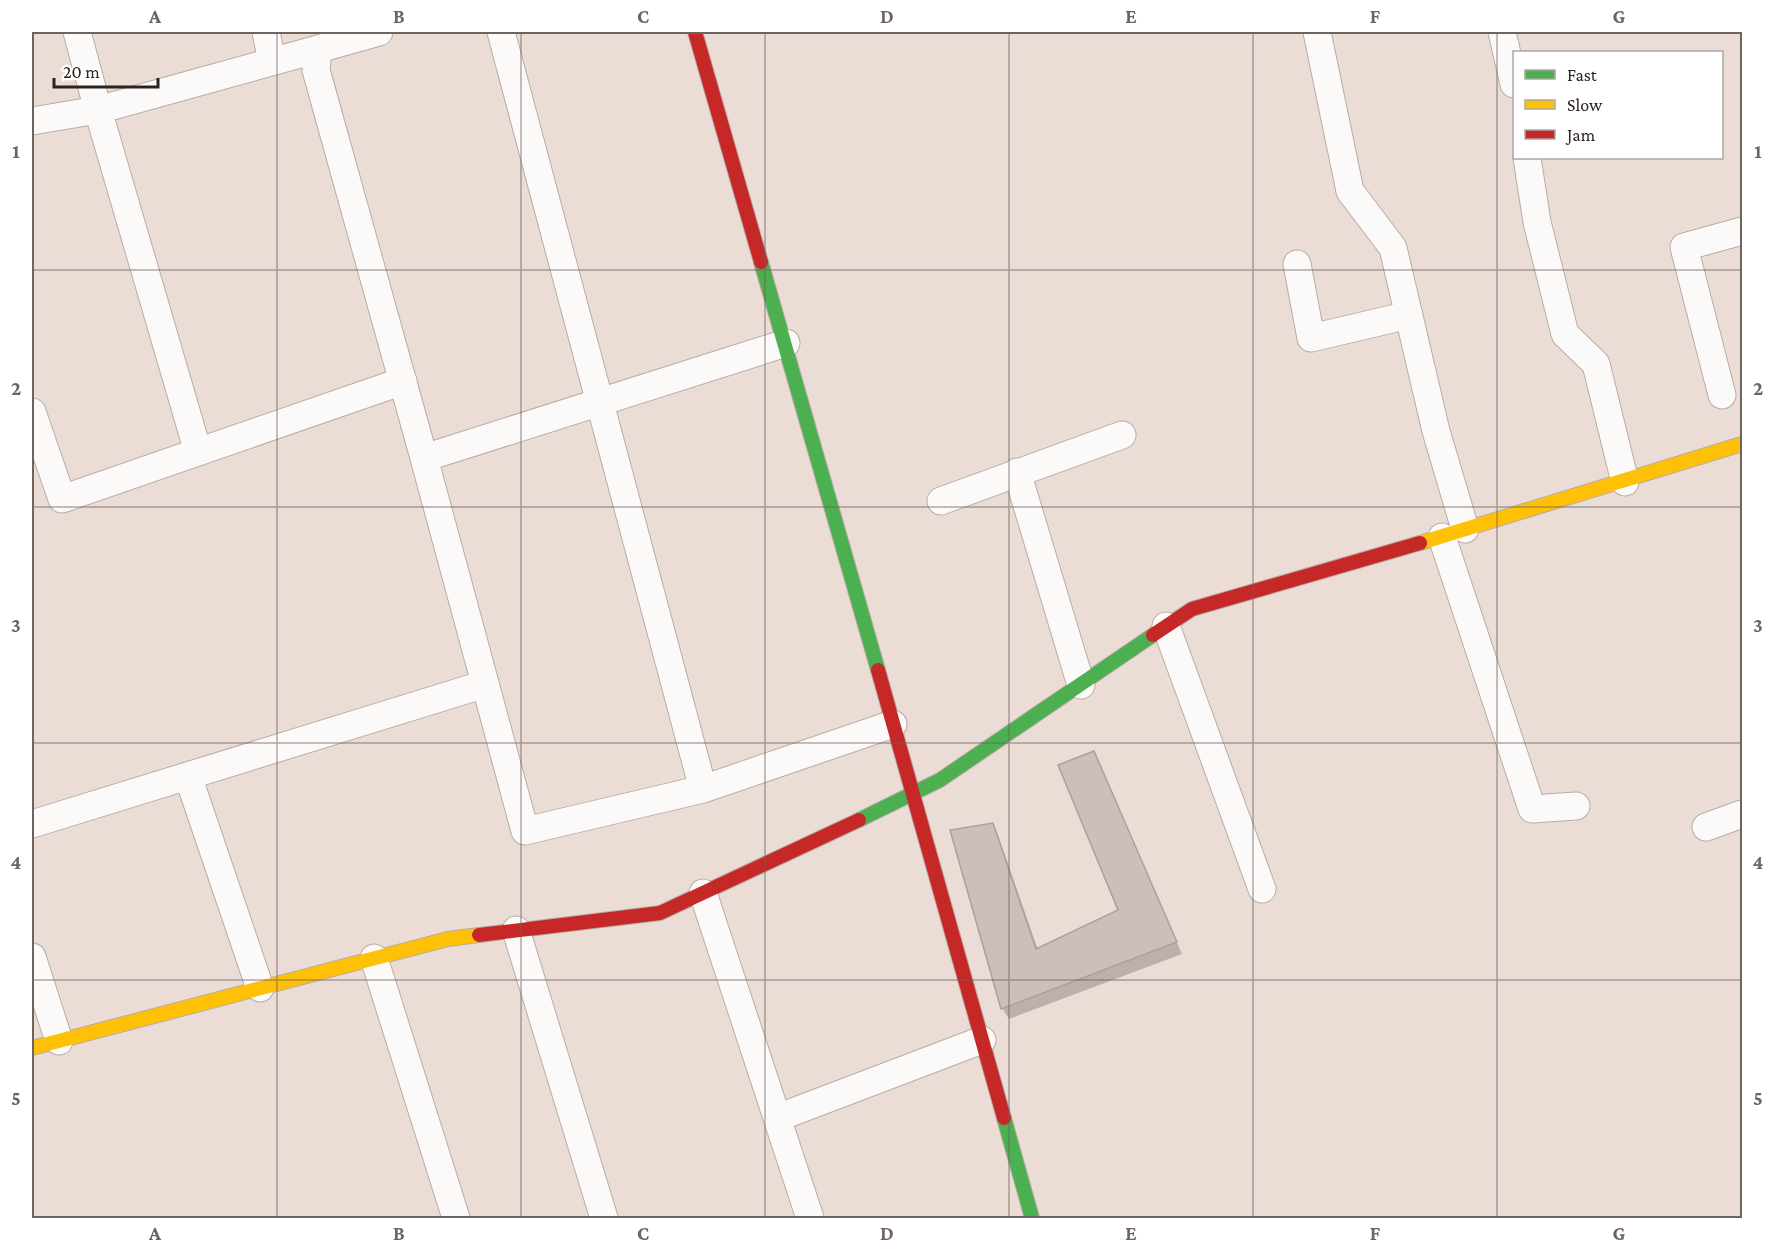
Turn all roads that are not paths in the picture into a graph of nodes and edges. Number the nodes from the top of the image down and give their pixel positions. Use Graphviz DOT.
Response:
graph roads {
  1 [pos="77,32"];
  2 [pos="266,32"];
  3 [pos="379,32"];
  4 [pos="501,32"];
  5 [pos="695,32"];
  6 [pos="1317,32"];
  7 [pos="1502,32"];
  8 [pos="318,49"];
  9 [pos="272,62"];
  10 [pos="1513,76"];
  11 [pos="98,110"];
  12 [pos="32,121"];
  13 [pos="1527,159"];
  14 [pos="1743,231"];
  15 [pos="1297,264"];
  16 [pos="1409,315"];
  17 [pos="786,343"];
  18 [pos="403,381"];
  19 [pos="1722,395"];
  20 [pos="602,401"];
  21 [pos="32,412"];
  22 [pos="1122,435"];
  23 [pos="1743,444"];
  24 [pos="198,452"];
  25 [pos="424,458"];
  26 [pos="1017,472"];
  27 [pos="1625,482"];
  28 [pos="941,501"];
  29 [pos="1454,533"];
  30 [pos="1166,626"];
  31 [pos="485,684"];
  32 [pos="1081,685"];
  33 [pos="893,724"];
  34 [pos="188,776"];
  35 [pos="704,789"];
  36 [pos="913,794"];
  37 [pos="1576,806"];
  38 [pos="1743,814"];
  39 [pos="32,824"];
  40 [pos="1706,827"];
  41 [pos="1262,889"];
  42 [pos="703,893"];
  43 [pos="516,930"];
  44 [pos="32,957"];
  45 [pos="374,958"];
  46 [pos="260,988"];
  47 [pos="982,1040"];
  48 [pos="59,1041"];
  49 [pos="32,1048"];
  50 [pos="777,1118"];
  51 [pos="456,1218"];
  52 [pos="604,1218"];
  53 [pos="810,1218"];
  54 [pos="1032,1218"];
  1 -- 11 [label="street"];
  2 -- 9 [label="street"];
  3 -- 8 [label="street"];
  4 -- 20 [label="street"];
  5 -- 17 [label="street"];
  6 -- 16 [label="street"];
  7 -- 10 [label="street"];
  8 -- 9 [label="street"];
  8 -- 18 [label="street"];
  9 -- 11 [label="street"];
  11 -- 12 [label="street"];
  11 -- 24 [label="street"];
  13 -- 27 [label="street"];
  14 -- 19 [label="street"];
  15 -- 16 [label="street"];
  16 -- 29 [label="street"];
  17 -- 20 [label="street"];
  17 -- 33 [label="street"];
  18 -- 24 [label="street"];
  18 -- 25 [label="street"];
  20 -- 25 [label="street"];
  20 -- 35 [label="street"];
  21 -- 24 [label="street"];
  22 -- 26 [label="street"];
  23 -- 27 [label="street"];
  25 -- 31 [label="street"];
  26 -- 28 [label="street"];
  26 -- 32 [label="street"];
  27 -- 29 [label="street"];
  29 -- 30 [label="street"];
  29 -- 37 [label="street"];
  30 -- 32 [label="street"];
  30 -- 41 [label="street"];
  31 -- 34 [label="street"];
  31 -- 35 [label="street"];
  32 -- 36 [label="street"];
  33 -- 35 [label="street"];
  33 -- 36 [label="street"];
  34 -- 39 [label="street"];
  34 -- 46 [label="street"];
  36 -- 42 [label="street"];
  36 -- 47 [label="street"];
  38 -- 40 [label="street"];
  42 -- 43 [label="street"];
  42 -- 50 [label="street"];
  43 -- 45 [label="street"];
  43 -- 52 [label="street"];
  44 -- 48 [label="street"];
  45 -- 46 [label="street"];
  45 -- 51 [label="street"];
  46 -- 48 [label="street"];
  47 -- 50 [label="street"];
  47 -- 54 [label="street"];
  48 -- 49 [label="street"];
  50 -- 53 [label="street"];
}
